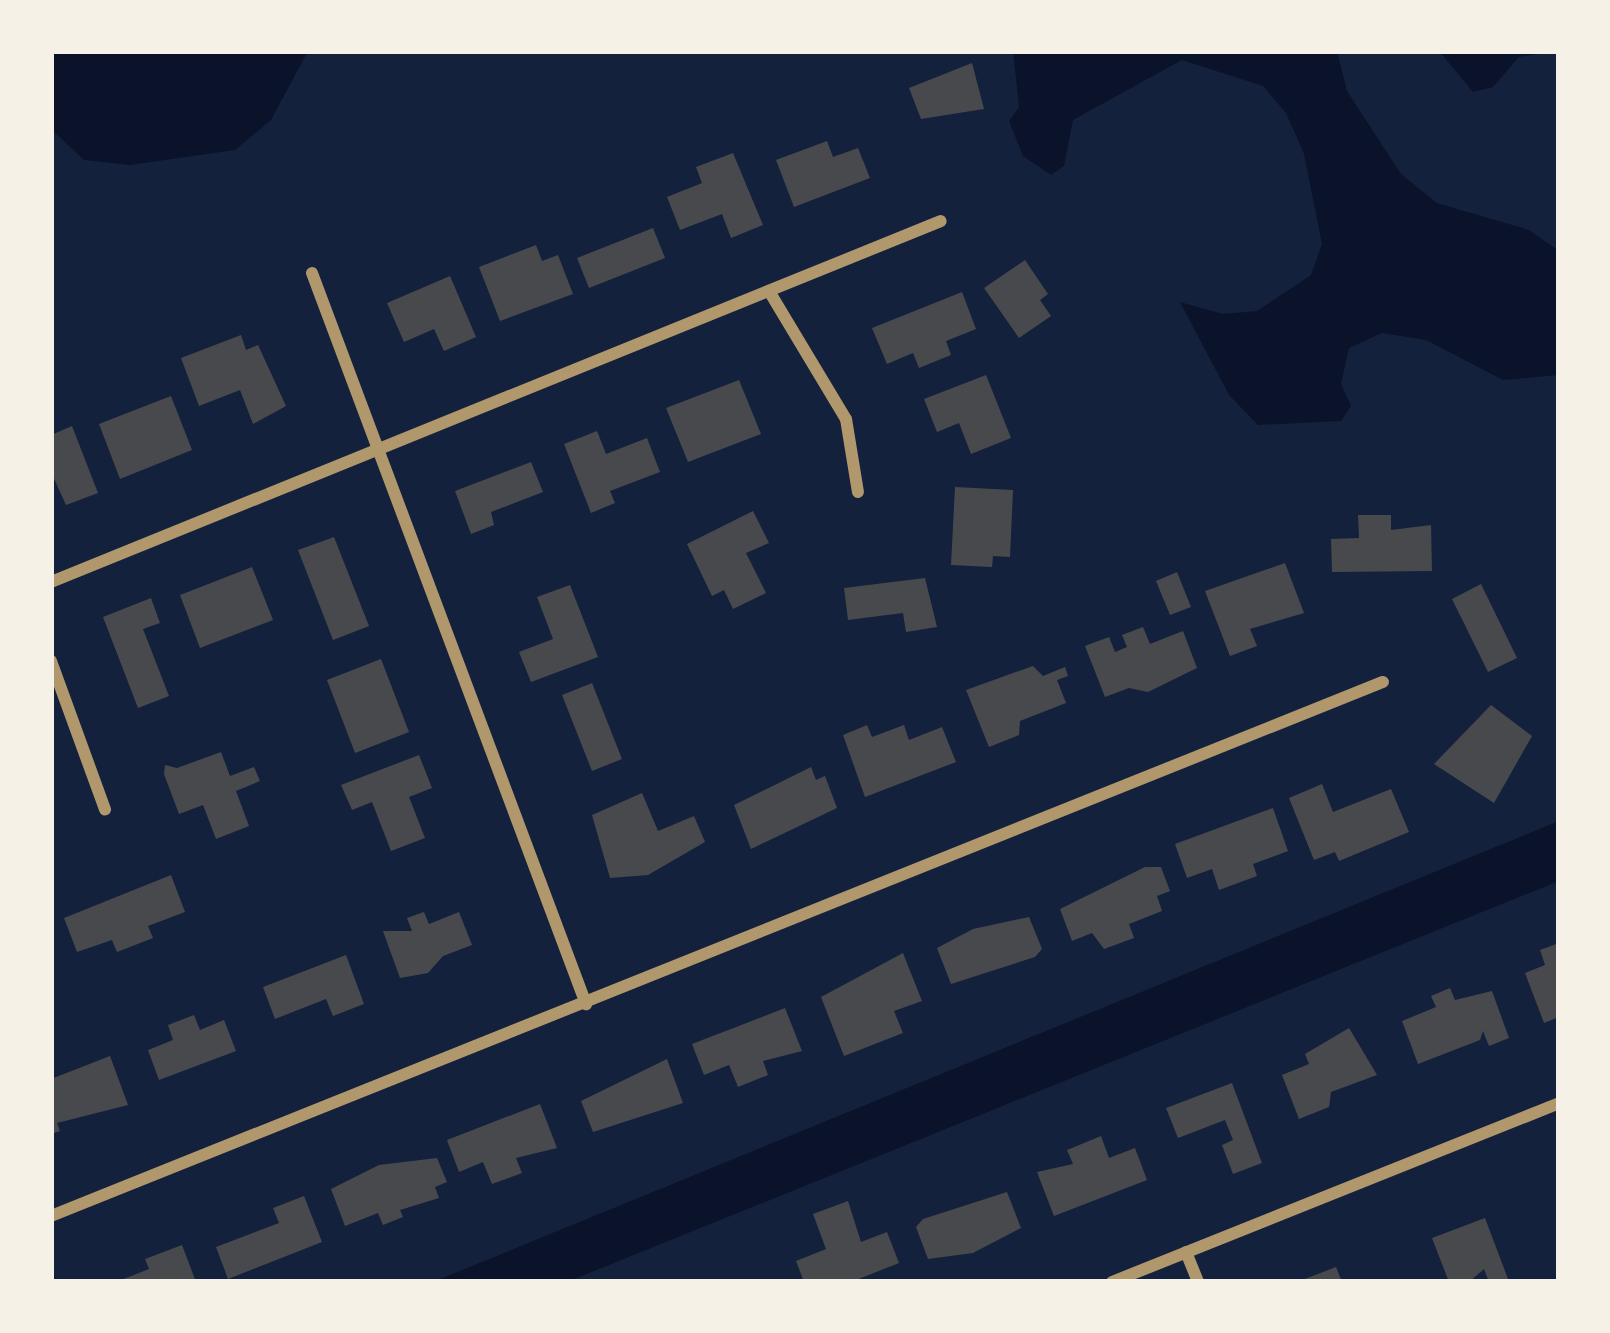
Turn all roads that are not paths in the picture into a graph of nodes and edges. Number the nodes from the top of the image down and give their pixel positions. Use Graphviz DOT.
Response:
graph roads {
  1 [pos="941,221"];
  2 [pos="312,273"];
  3 [pos="770,290"];
  4 [pos="376,446"];
  5 [pos="858,491"];
  6 [pos="51,582"];
  7 [pos="51,662"];
  8 [pos="1383,682"];
  9 [pos="105,809"];
  10 [pos="586,1004"];
  11 [pos="1559,1102"];
  12 [pos="51,1216"];
  13 [pos="1186,1252"];
  14 [pos="1112,1282"];
  15 [pos="1198,1282"];
  1 -- 3 [label="street"];
  2 -- 4 [label="street"];
  3 -- 4 [label="street"];
  3 -- 5 [label="street"];
  4 -- 6 [label="street"];
  4 -- 10 [label="street"];
  7 -- 9 [label="street"];
  8 -- 10 [label="street"];
  10 -- 12 [label="street"];
  11 -- 13 [label="street"];
  13 -- 14 [label="street"];
  13 -- 15 [label="street"];
}
